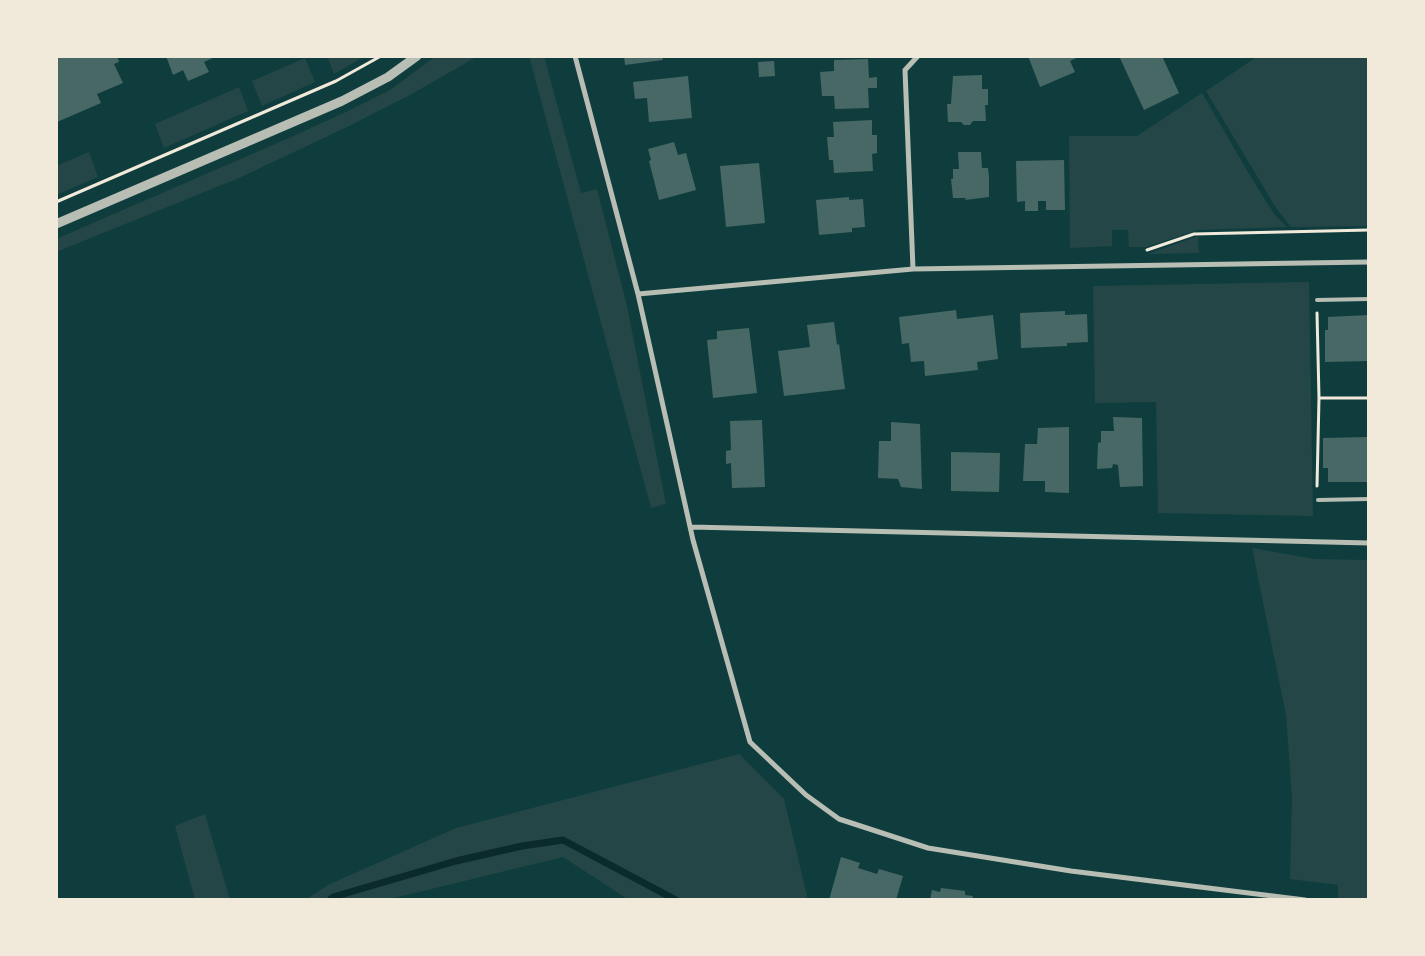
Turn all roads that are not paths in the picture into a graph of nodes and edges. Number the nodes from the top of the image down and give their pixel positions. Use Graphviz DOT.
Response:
graph roads {
  1 [pos="416,56"];
  2 [pos="575,56"];
  3 [pos="918,56"];
  4 [pos="56,224"];
  5 [pos="1369,262"];
  6 [pos="913,269"];
  7 [pos="638,294"];
  8 [pos="1369,299"];
  9 [pos="1317,300"];
  10 [pos="1369,499"];
  11 [pos="1318,500"];
  12 [pos="691,526"];
  13 [pos="1369,543"];
  14 [pos="1305,900"];
  1 -- 4 [label="street"];
  2 -- 7 [label="street"];
  3 -- 6 [label="street"];
  5 -- 6 [label="street"];
  6 -- 7 [label="street"];
  7 -- 12 [label="street"];
  8 -- 9 [label="lane"];
  10 -- 11 [label="lane"];
  12 -- 13 [label="street"];
  12 -- 14 [label="street"];
}
